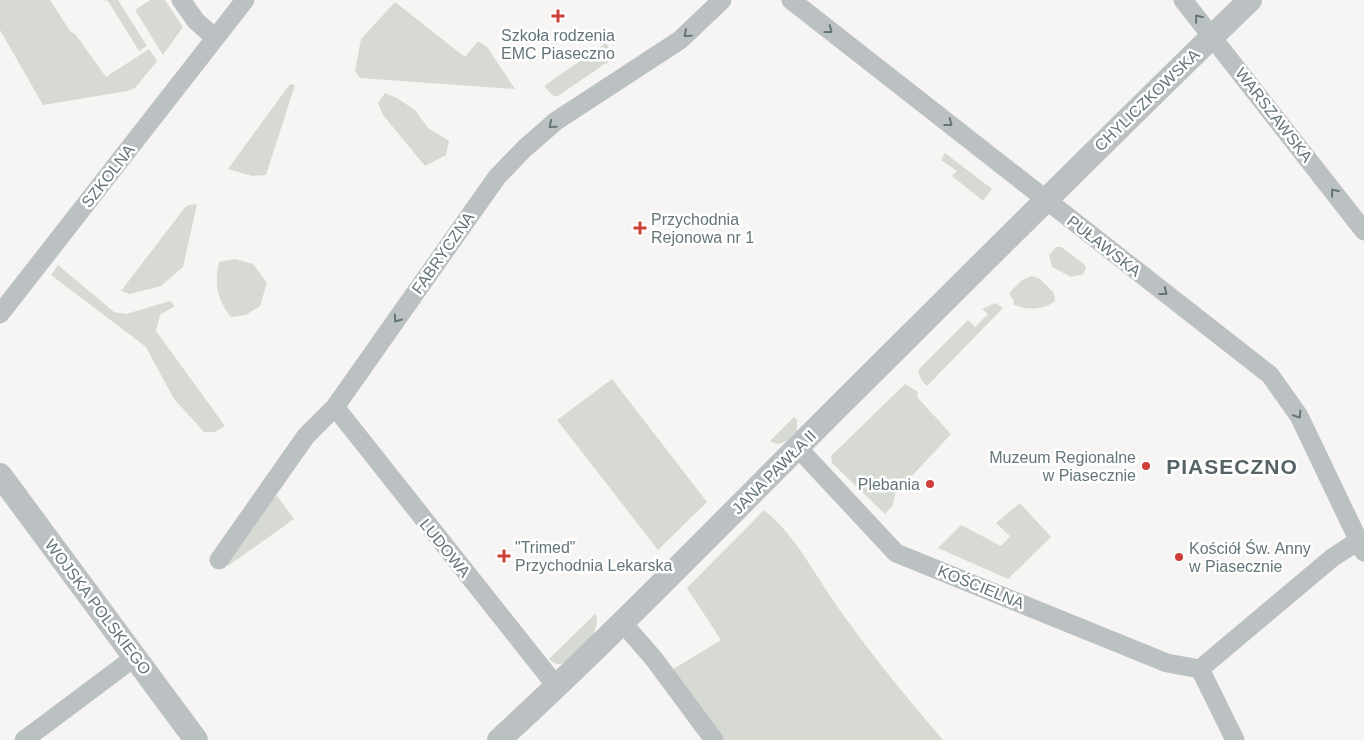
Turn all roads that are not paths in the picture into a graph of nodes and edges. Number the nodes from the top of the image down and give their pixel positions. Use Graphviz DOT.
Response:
graph roads {
  1 [pos="181,0"];
  2 [pos="245,0"];
  3 [pos="722,0"];
  4 [pos="791,0"];
  5 [pos="1183,0"];
  6 [pos="1250,0"];
  7 [pos="1212,36"];
  8 [pos="215,38"];
  9 [pos="1045,200"];
  10 [pos="1364,231"];
  11 [pos="0,314"];
  12 [pos="335,407"];
  13 [pos="799,449"];
  14 [pos="0,475"];
  15 [pos="1361,546"];
  16 [pos="219,560"];
  17 [pos="622,622"];
  18 [pos="135,657"];
  19 [pos="1200,669"];
  20 [pos="557,687"];
  21 [pos="24,740"];
  22 [pos="196,740"];
  23 [pos="499,740"];
  24 [pos="714,740"];
  25 [pos="1235,740"];
  1 -- 8 [label="street"];
  2 -- 8 [label="street, SZKOLNA"];
  3 -- 12 [label="street, FABRYCZNA, one-way"];
  4 -- 9 [label="street, PUŁAWSKA, one-way"];
  7 -- 5 [label="street, WARSZAWSKA, one-way"];
  6 -- 7 [label="street, CHYLICZKOWSKA"];
  7 -- 9 [label="street, CHYLICZKOWSKA"];
  10 -- 7 [label="street, WARSZAWSKA, one-way"];
  8 -- 11 [label="street, SZKOLNA"];
  9 -- 13 [label="street, JANA PAWŁA II"];
  9 -- 15 [label="street, PUŁAWSKA, one-way"];
  12 -- 16 [label="street, FABRYCZNA"];
  12 -- 20 [label="street, LUDOWA"];
  13 -- 17 [label="street, JANA PAWŁA II"];
  13 -- 19 [label="street, KOŚCIELNA"];
  14 -- 18 [label="street, WOJSKA POLSKIEGO"];
  15 -- 19 [label="street"];
  17 -- 20 [label="street, JANA PAWŁA II"];
  17 -- 24 [label="street"];
  18 -- 21 [label="street"];
  18 -- 22 [label="street, WOJSKA POLSKIEGO"];
  19 -- 25 [label="street"];
  20 -- 23 [label="street, JANA PAWŁA II"];
}
